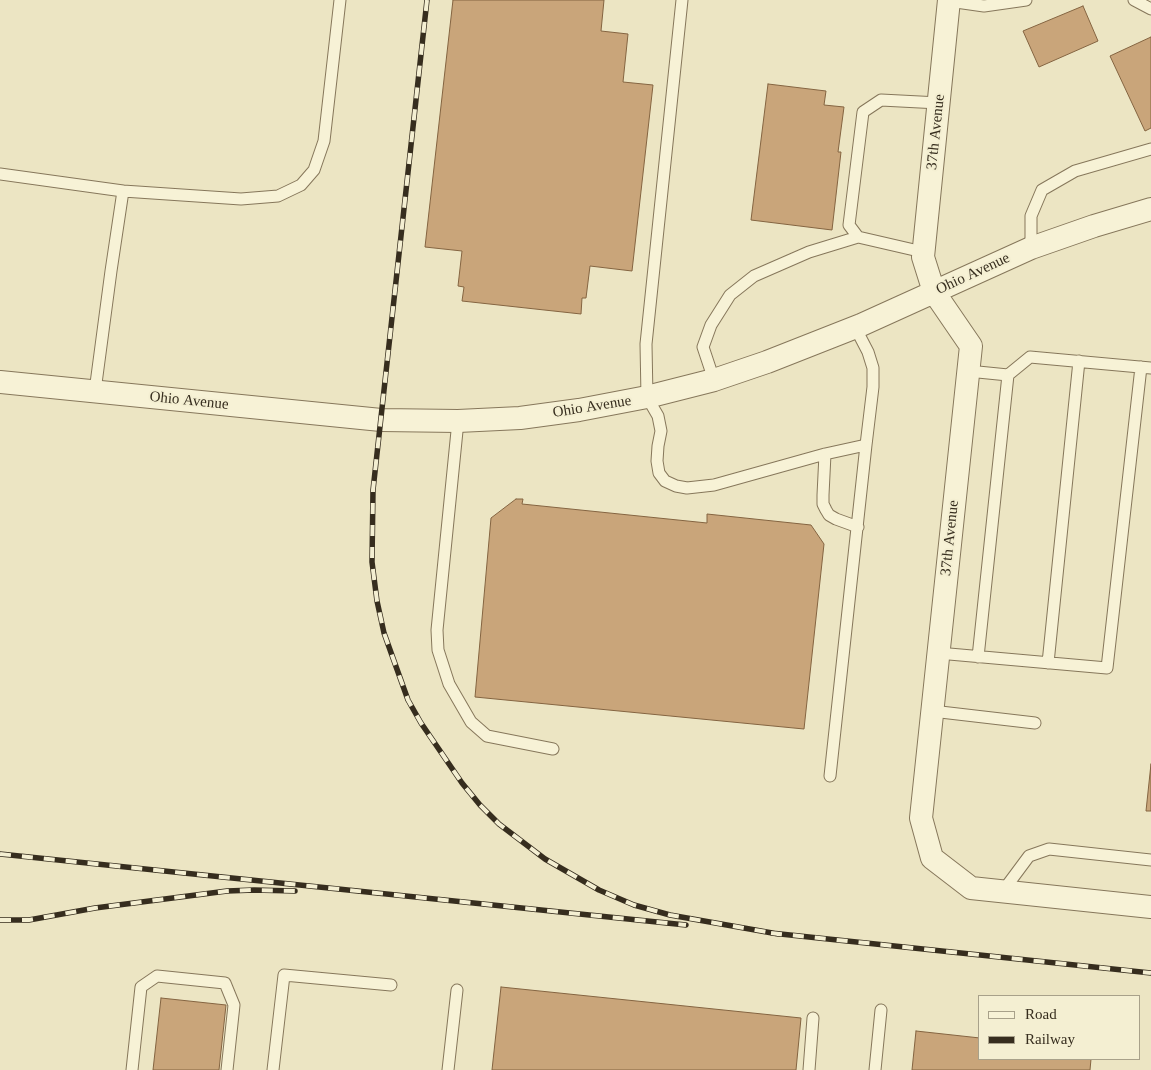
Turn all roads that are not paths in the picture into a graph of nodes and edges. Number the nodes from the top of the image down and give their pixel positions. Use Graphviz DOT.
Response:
graph roads {
  1 [pos="340,0"];
  2 [pos="682,0"];
  3 [pos="1026,0"];
  4 [pos="1134,0"];
  5 [pos="949,1"];
  6 [pos="1151,9"];
  7 [pos="939,103"];
  8 [pos="1151,149"];
  9 [pos="0,174"];
  10 [pos="123,192"];
  11 [pos="1151,209"];
  12 [pos="858,237"];
  13 [pos="1031,248"];
  14 [pos="923,252"];
  15 [pos="934,292"];
  16 [pos="855,327"];
  17 [pos="1079,361"];
  18 [pos="1146,367"];
  19 [pos="968,371"];
  20 [pos="1008,375"];
  21 [pos="714,380"];
  22 [pos="0,382"];
  23 [pos="96,391"];
  24 [pos="647,397"];
  25 [pos="458,420"];
  26 [pos="866,445"];
  27 [pos="824,454"];
  28 [pos="858,527"];
  29 [pos="938,654"];
  30 [pos="978,657"];
  31 [pos="1048,663"];
  32 [pos="932,711"];
  33 [pos="1035,723"];
  34 [pos="553,749"];
  35 [pos="830,776"];
  36 [pos="1151,860"];
  37 [pos="1003,892"];
  38 [pos="1151,907"];
  39 [pos="391,985"];
  40 [pos="457,990"];
  41 [pos="881,1010"];
  42 [pos="813,1018"];
  43 [pos="132,1070"];
  44 [pos="227,1070"];
  45 [pos="273,1070"];
  46 [pos="448,1070"];
  47 [pos="809,1070"];
  48 [pos="874,1070"];
  1 -- 10 [label="lane"];
  2 -- 24 [label="lane"];
  3 -- 5 [label="lane"];
  4 -- 6 [label="lane"];
  5 -- 7 [label="street, 37th Avenue"];
  7 -- 12 [label="lane"];
  7 -- 14 [label="street, 37th Avenue"];
  8 -- 13 [label="lane"];
  9 -- 10 [label="lane"];
  10 -- 23 [label="lane"];
  11 -- 13 [label="street, Ohio Avenue"];
  12 -- 14 [label="lane"];
  12 -- 21 [label="lane"];
  13 -- 15 [label="street, Ohio Avenue"];
  14 -- 15 [label="street, 37th Avenue"];
  15 -- 16 [label="street, Ohio Avenue"];
  15 -- 19 [label="street, 37th Avenue"];
  16 -- 21 [label="street, Ohio Avenue"];
  16 -- 26 [label="lane"];
  17 -- 18 [label="lane"];
  17 -- 20 [label="lane"];
  17 -- 31 [label="lane"];
  18 -- 31 [label="lane"];
  19 -- 20 [label="lane"];
  19 -- 29 [label="street, 37th Avenue"];
  20 -- 30 [label="lane"];
  21 -- 24 [label="street, Ohio Avenue"];
  22 -- 23 [label="street, Ohio Avenue"];
  23 -- 25 [label="street, Ohio Avenue"];
  24 -- 25 [label="street, Ohio Avenue"];
  24 -- 27 [label="lane"];
  25 -- 34 [label="lane"];
  26 -- 27 [label="lane"];
  26 -- 28 [label="lane"];
  27 -- 28 [label="lane"];
  28 -- 35 [label="lane"];
  29 -- 30 [label="lane"];
  29 -- 32 [label="street, 37th Avenue"];
  30 -- 31 [label="lane"];
  32 -- 33 [label="lane"];
  32 -- 37 [label="street, 37th Avenue"];
  36 -- 37 [label="lane"];
  37 -- 38 [label="street, 37th Avenue"];
  39 -- 45 [label="lane"];
  40 -- 46 [label="lane"];
  41 -- 48 [label="lane"];
  42 -- 47 [label="lane"];
  43 -- 44 [label="lane"];
}
